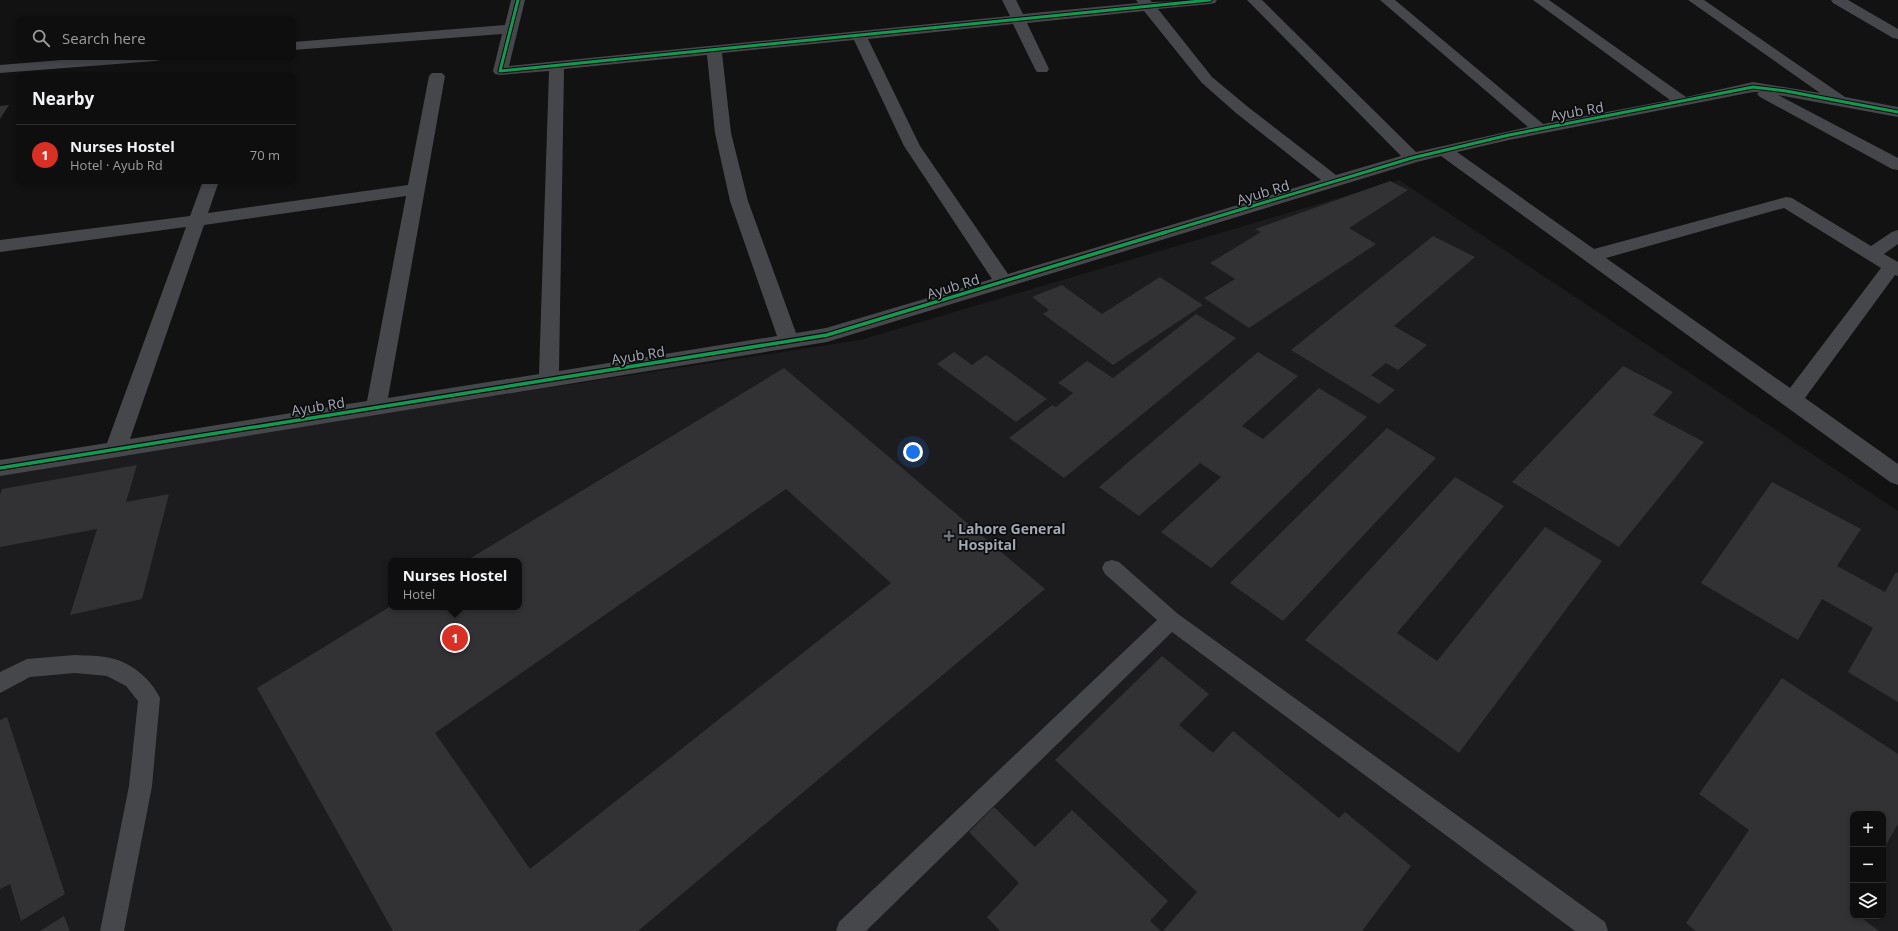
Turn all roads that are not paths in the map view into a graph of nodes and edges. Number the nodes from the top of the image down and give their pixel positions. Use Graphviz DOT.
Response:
graph roads {
  1 [pos="518,0"];
  2 [pos="1009,0"];
  3 [pos="1210,0"];
  4 [pos="1254,0"];
  5 [pos="1387,0"];
  6 [pos="1540,0"];
  7 [pos="1695,0"];
  8 [pos="1838,0"];
  9 [pos="1145,3"];
  10 [pos="1019,19"];
  11 [pos="511,29"];
  12 [pos="859,35"];
  13 [pos="1898,35"];
  14 [pos="296,46"];
  15 [pos="714,49"];
  16 [pos="116,60"];
  17 [pos="557,65"];
  18 [pos="0,69"];
  19 [pos="1042,69"];
  20 [pos="437,76"];
  21 [pos="1753,88"];
  22 [pos="1683,102"];
  23 [pos="1845,104"];
  24 [pos="1898,112"];
  25 [pos="1540,129"];
  26 [pos="1443,150"];
  27 [pos="1412,158"];
  28 [pos="1898,165"];
  29 [pos="1334,182"];
  30 [pos="210,184"];
  31 [pos="416,189"];
  32 [pos="196,220"];
  33 [pos="1898,236"];
  34 [pos="0,246"];
  35 [pos="1871,254"];
  36 [pos="1590,256"];
  37 [pos="1895,268"];
  38 [pos="1004,282"];
  39 [pos="789,342"];
  40 [pos="549,380"];
  41 [pos="1792,400"];
  42 [pos="376,408"];
  43 [pos="115,450"];
  44 [pos="0,468"];
  45 [pos="1898,476"];
  46 [pos="1112,568"];
  47 [pos="1172,620"];
  48 [pos="27,668"];
  49 [pos="0,676"];
  50 [pos="0,683"];
  51 [pos="112,931"];
  52 [pos="848,931"];
  53 [pos="1596,931"];
  1 -- 11 [label="street"];
  2 -- 10 [label="street"];
  3 -- 9 [label="street"];
  4 -- 27 [label="street"];
  5 -- 25 [label="street"];
  6 -- 22 [label="street"];
  7 -- 23 [label="street"];
  8 -- 13 [label="street"];
  9 -- 10 [label="street"];
  9 -- 29 [label="street"];
  10 -- 12 [label="street"];
  10 -- 19 [label="street"];
  11 -- 14 [label="street"];
  11 -- 17 [label="street"];
  12 -- 15 [label="street"];
  12 -- 38 [label="street"];
  15 -- 17 [label="street"];
  15 -- 39 [label="street"];
  16 -- 18 [label="street"];
  17 -- 40 [label="street"];
  20 -- 31 [label="street"];
  21 -- 22 [label="street, Ayub Rd"];
  21 -- 23 [label="street, Ayub Rd"];
  21 -- 28 [label="street"];
  22 -- 25 [label="street, Ayub Rd"];
  23 -- 24 [label="street, Ayub Rd"];
  25 -- 26 [label="street, Ayub Rd"];
  26 -- 27 [label="street, Ayub Rd"];
  26 -- 36 [label="street"];
  27 -- 29 [label="street, Ayub Rd"];
  29 -- 38 [label="street, Ayub Rd"];
  30 -- 32 [label="street"];
  31 -- 32 [label="street"];
  31 -- 42 [label="street"];
  32 -- 34 [label="street"];
  32 -- 43 [label="street"];
  33 -- 35 [label="street"];
  35 -- 36 [label="street"];
  35 -- 37 [label="street"];
  36 -- 41 [label="street"];
  37 -- 41 [label="street"];
  38 -- 39 [label="street, Ayub Rd"];
  39 -- 40 [label="street, Ayub Rd"];
  40 -- 42 [label="street, Ayub Rd"];
  41 -- 45 [label="street"];
  42 -- 43 [label="street, Ayub Rd"];
  43 -- 44 [label="street, Ayub Rd"];
  46 -- 47 [label="lane"];
  47 -- 52 [label="lane"];
  47 -- 53 [label="lane"];
  48 -- 49 [label="lane"];
  48 -- 50 [label="lane"];
  48 -- 51 [label="lane"];
}
